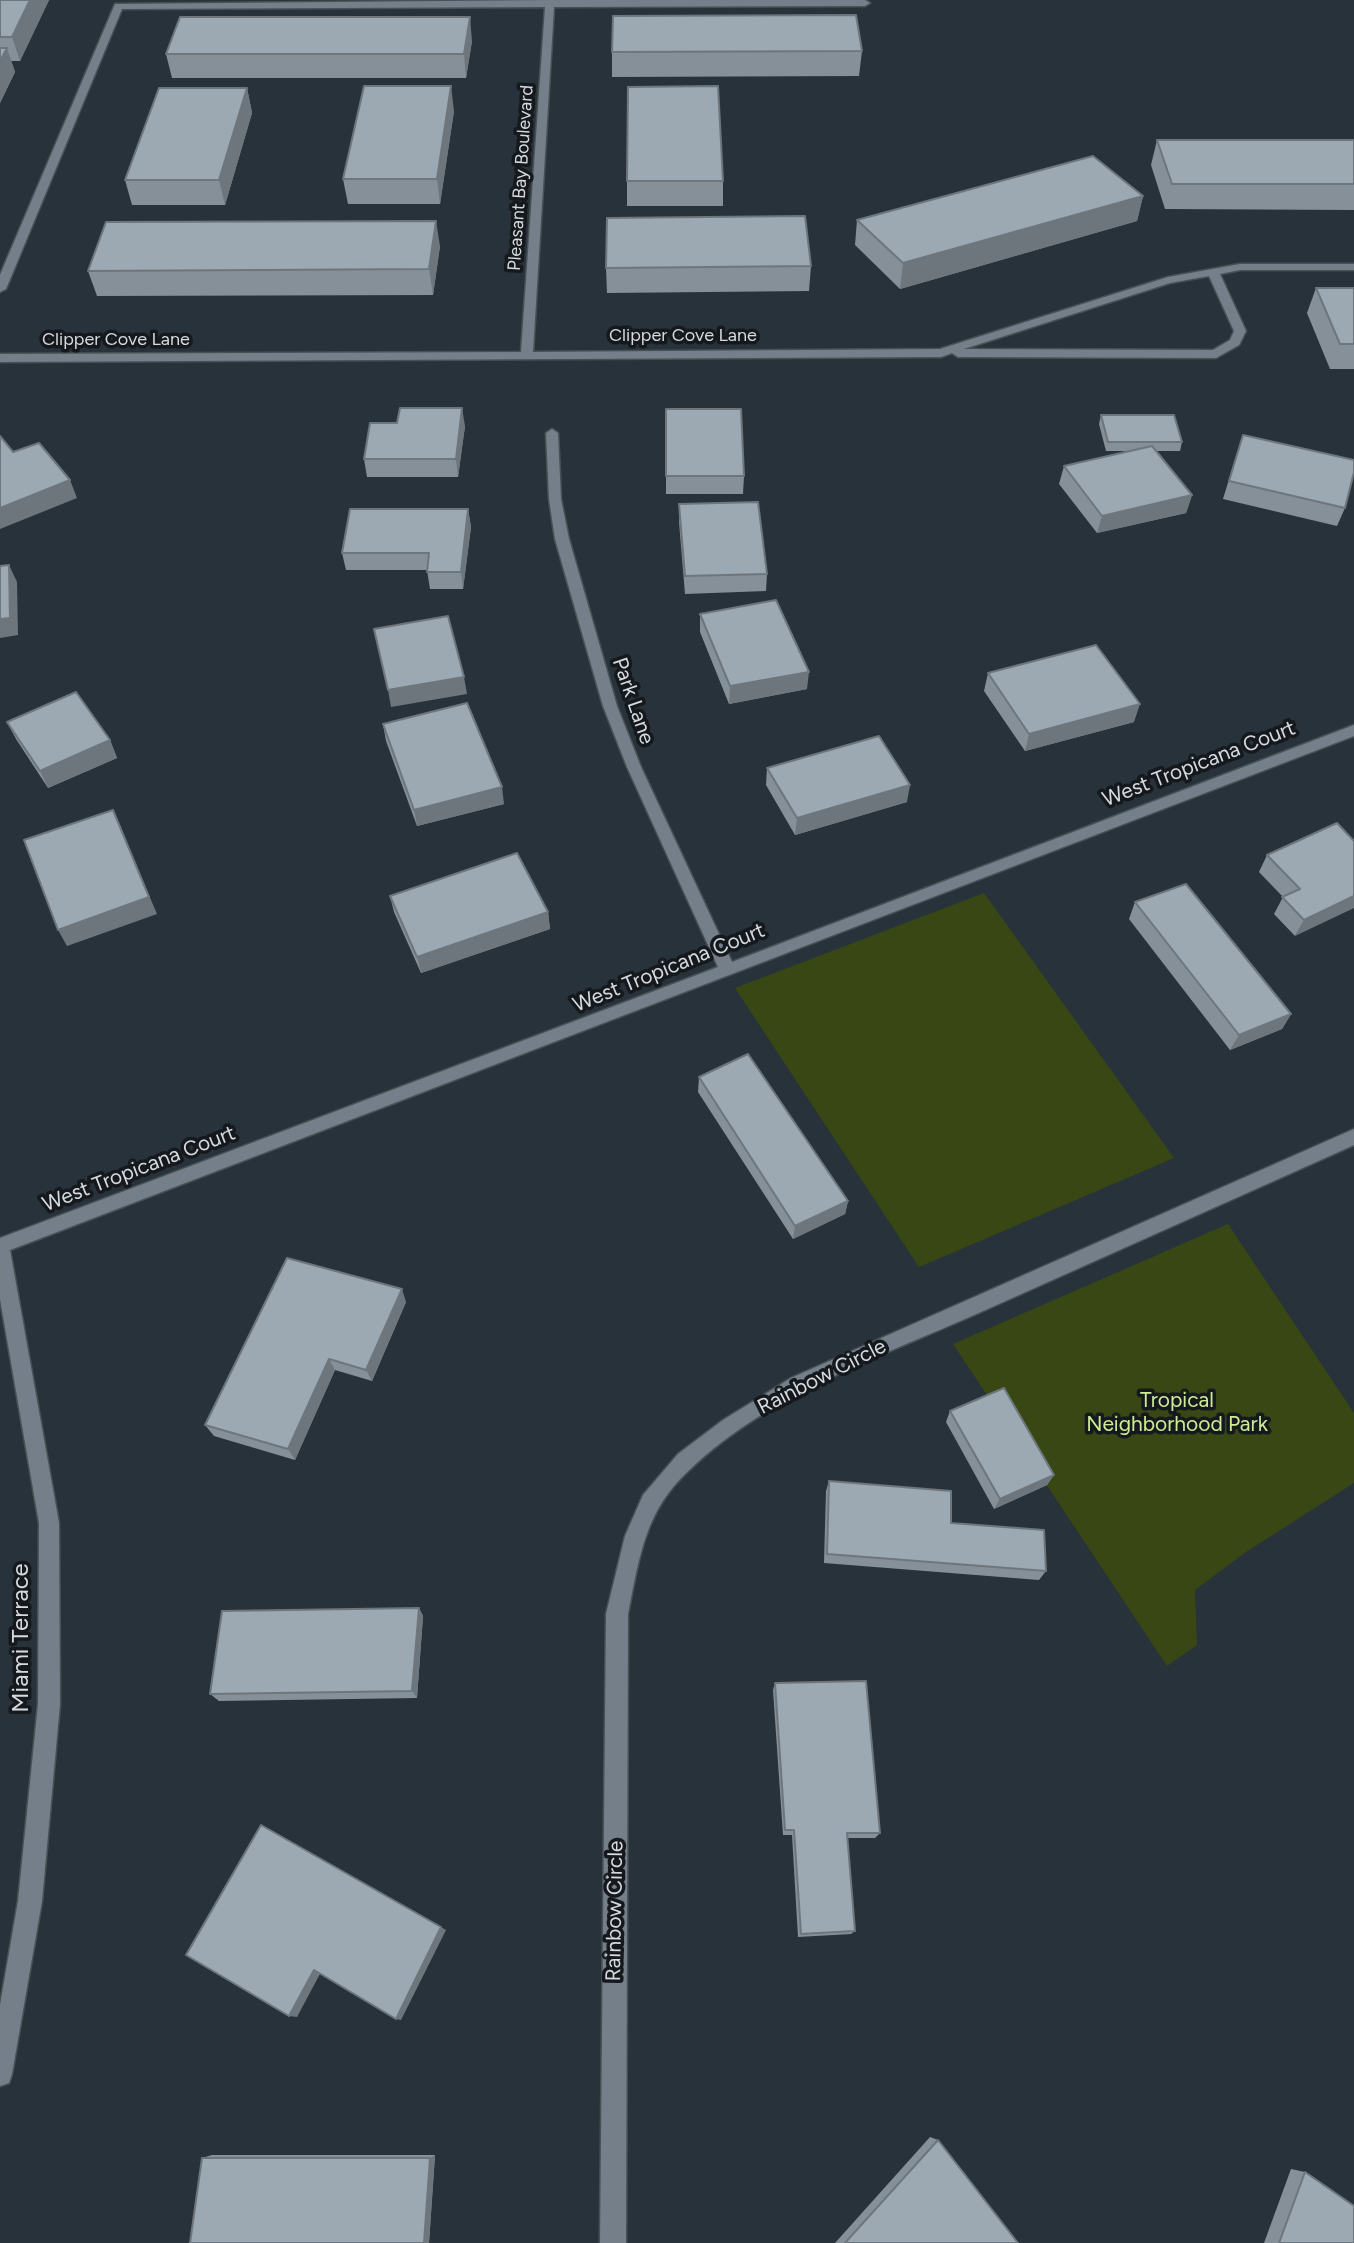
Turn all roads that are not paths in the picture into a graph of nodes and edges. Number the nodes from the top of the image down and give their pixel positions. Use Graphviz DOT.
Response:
graph roads {
  1 [pos="550,3"];
  2 [pos="865,3"];
  3 [pos="1354,267"];
  4 [pos="1213,272"];
  5 [pos="0,289"];
  6 [pos="941,353"];
  7 [pos="527,355"];
  8 [pos="0,358"];
  9 [pos="552,433"];
  10 [pos="1354,730"];
  11 [pos="727,969"];
  12 [pos="1354,1137"];
  13 [pos="0,1246"];
  14 [pos="0,2074"];
  15 [pos="613,2243"];
  1 -- 2 [label="street"];
  1 -- 5 [label="street"];
  1 -- 7 [label="street, Pleasant Bay Boulevard"];
  3 -- 4 [label="street, Clipper Cove Lane"];
  4 -- 6 [label="street, Clipper Cove Lane"];
  4 -- 6 [label="street"];
  6 -- 7 [label="street, Clipper Cove Lane"];
  7 -- 8 [label="street, Clipper Cove Lane"];
  9 -- 11 [label="street, Park Lane"];
  10 -- 11 [label="street, West Tropicana Court"];
  11 -- 13 [label="street, West Tropicana Court"];
  12 -- 15 [label="street, Rainbow Circle"];
  13 -- 14 [label="street, Miami Terrace"];
}
